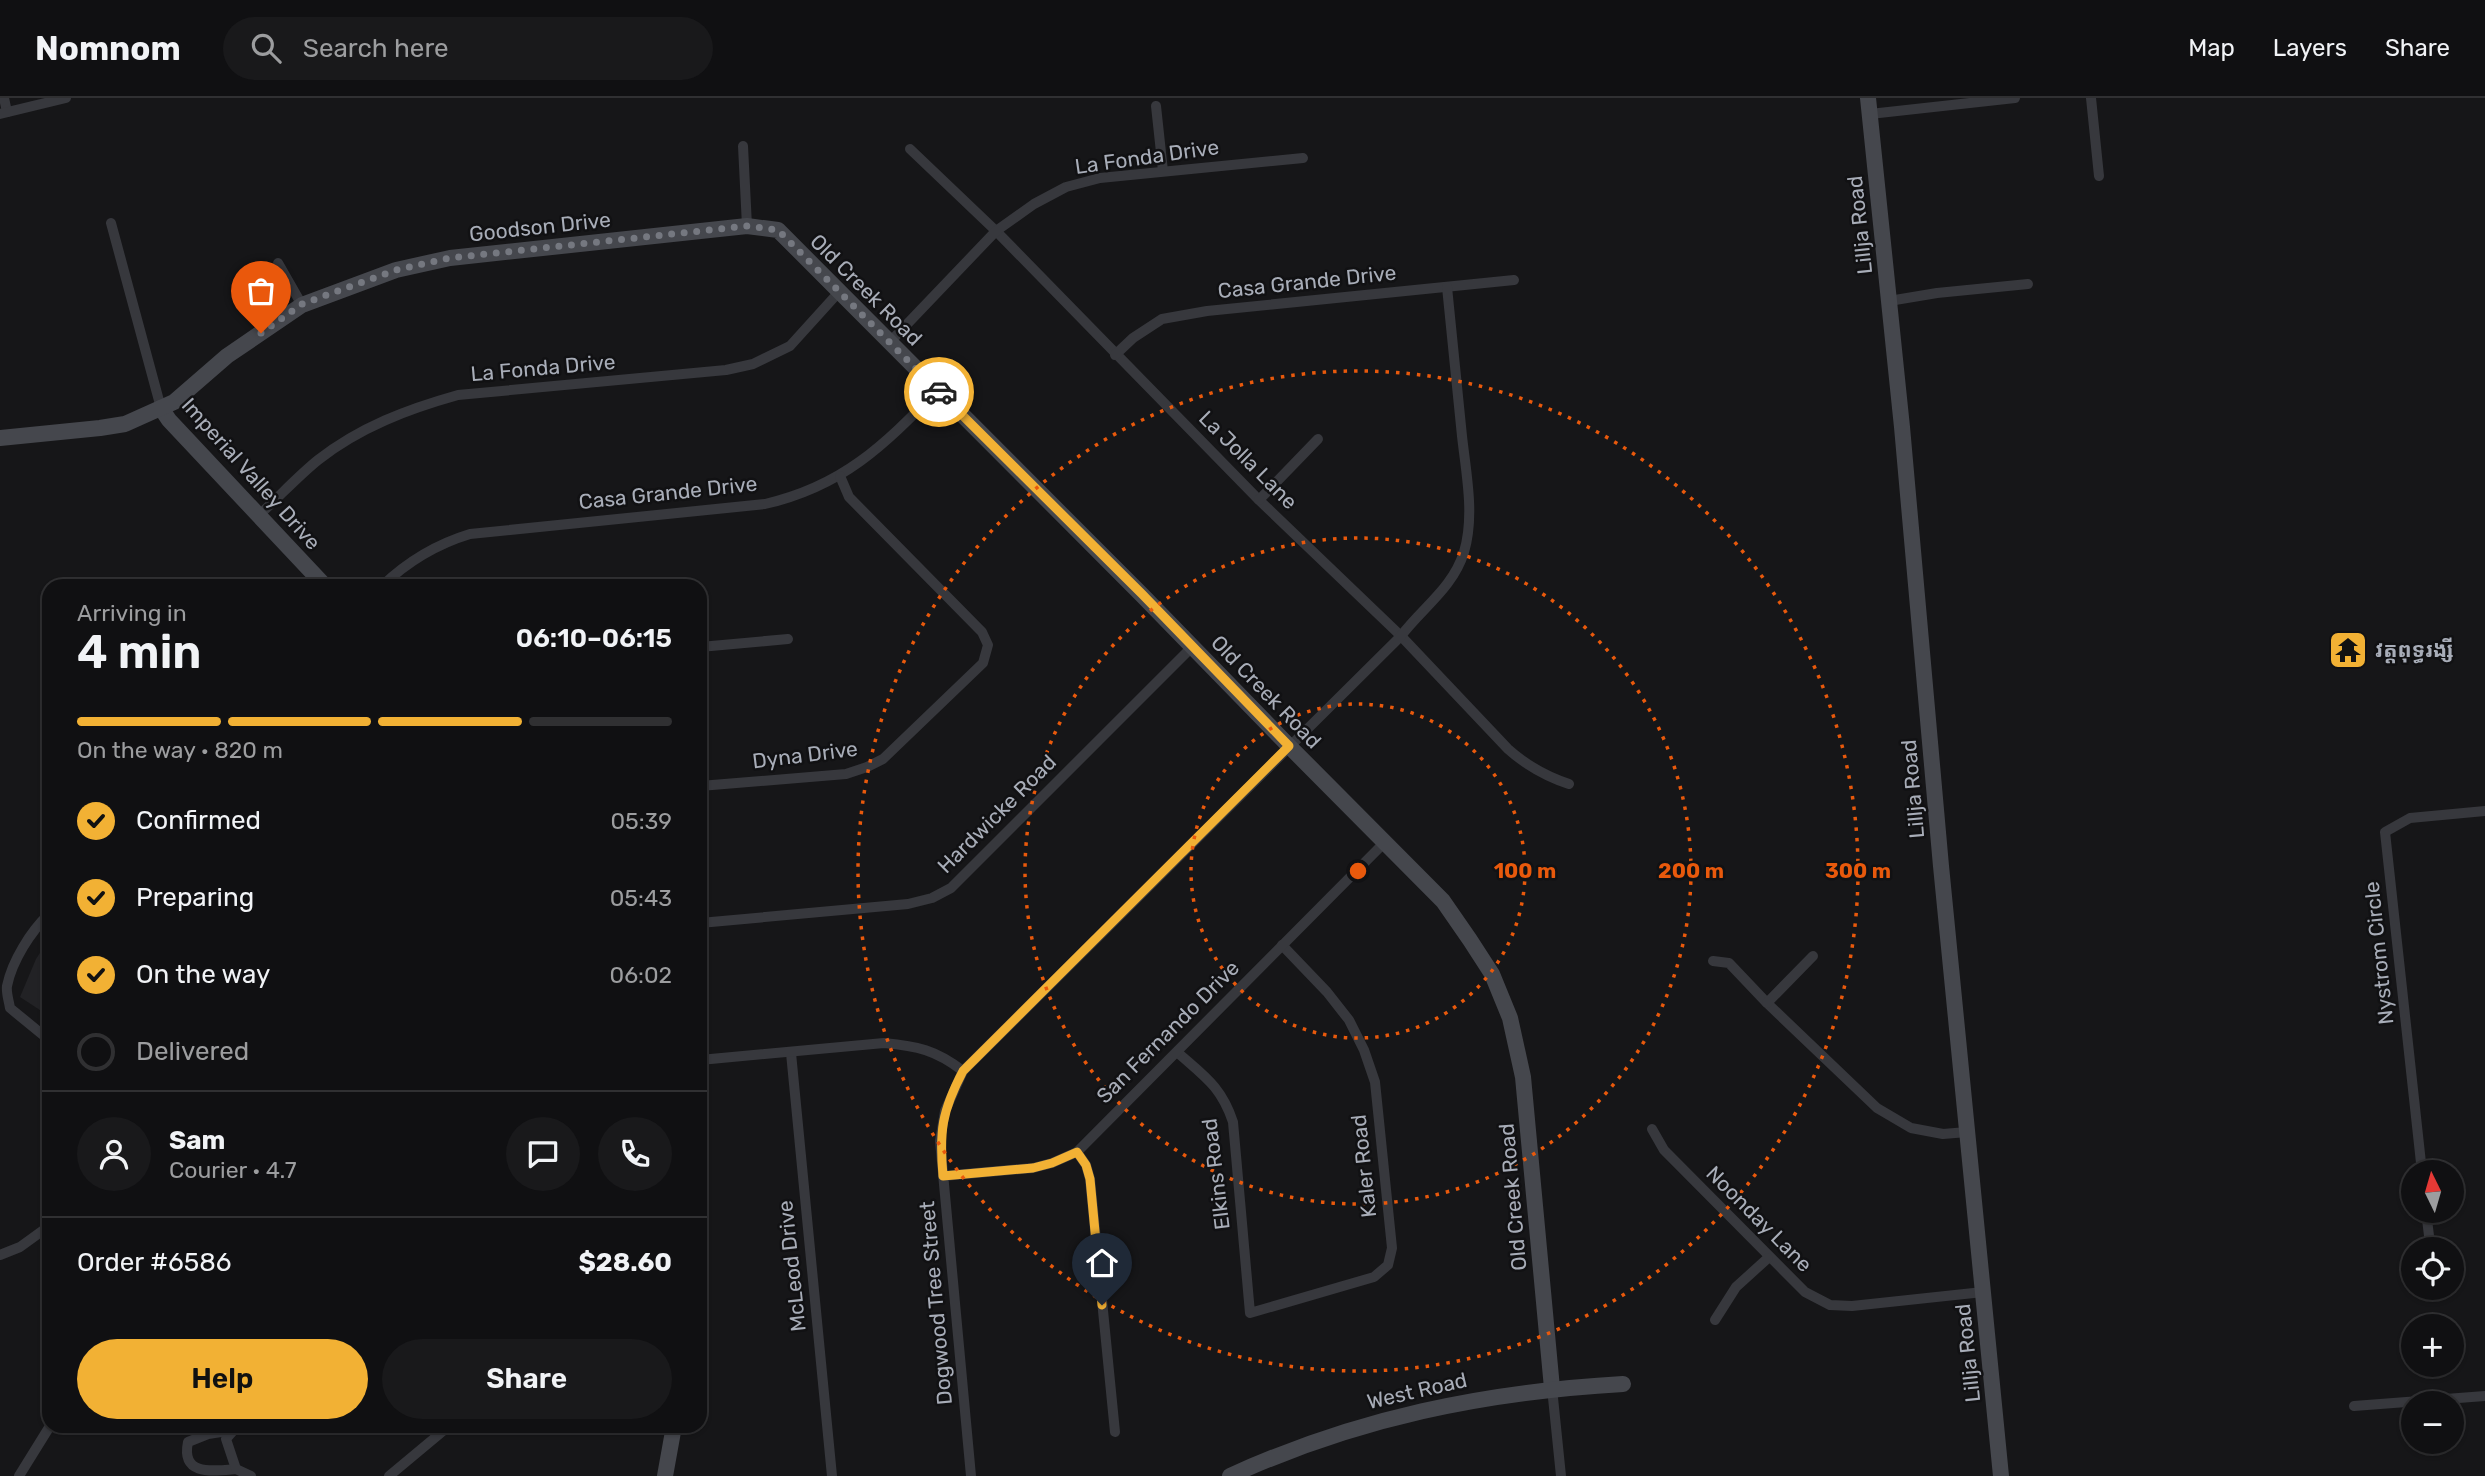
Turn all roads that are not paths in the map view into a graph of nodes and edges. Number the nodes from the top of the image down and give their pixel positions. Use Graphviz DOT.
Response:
graph roads {
  1 [pos="4,98"];
  2 [pos="66,98"];
  3 [pos="2015,98"];
  4 [pos="2091,98"];
  5 [pos="1156,106"];
  6 [pos="1869,106"];
  7 [pos="3,113"];
  8 [pos="743,146"];
  9 [pos="910,149"];
  10 [pos="1303,158"];
  11 [pos="1163,171"];
  12 [pos="2098,176"];
  13 [pos="111,223"];
  14 [pos="747,226"];
  15 [pos="996,231"];
  16 [pos="278,263"];
  17 [pos="1514,280"];
  18 [pos="2028,284"];
  19 [pos="1447,287"];
  20 [pos="838,293"];
  21 [pos="1889,302"];
  22 [pos="302,304"];
  23 [pos="888,343"];
  24 [pos="1115,355"];
  25 [pos="937,391"];
  26 [pos="162,408"];
  27 [pos="0,438"];
  28 [pos="1318,439"];
  29 [pos="840,476"];
  30 [pos="1259,500"];
  31 [pos="259,515"];
  32 [pos="318,579"];
  33 [pos="391,579"];
  34 [pos="1401,636"];
  35 [pos="789,639"];
  36 [pos="707,646"];
  37 [pos="1192,647"];
  38 [pos="1289,746"];
  39 [pos="1569,784"];
  40 [pos="707,785"];
  41 [pos="2485,811"];
  42 [pos="1384,843"];
  43 [pos="42,921"];
  44 [pos="707,922"];
  45 [pos="1282,945"];
  46 [pos="1813,956"];
  47 [pos="1713,961"];
  48 [pos="1767,1003"];
  49 [pos="42,1034"];
  50 [pos="1177,1052"];
  51 [pos="791,1053"];
  52 [pos="707,1059"];
  53 [pos="963,1071"];
  54 [pos="1651,1129"];
  55 [pos="1967,1132"];
  56 [pos="1077,1152"];
  57 [pos="2421,1160"];
  58 [pos="943,1176"];
  59 [pos="42,1231"];
  60 [pos="0,1255"];
  61 [pos="1768,1258"];
  62 [pos="1983,1292"];
  63 [pos="1250,1313"];
  64 [pos="1716,1320"];
  65 [pos="1623,1384"];
  66 [pos="1552,1388"];
  67 [pos="2485,1396"];
  68 [pos="2354,1406"];
  69 [pos="1115,1432"];
  70 [pos="45,1433"];
  71 [pos="213,1433"];
  72 [pos="231,1433"];
  73 [pos="441,1433"];
  74 [pos="673,1433"];
  75 [pos="236,1469"];
  76 [pos="19,1476"];
  77 [pos="251,1476"];
  78 [pos="389,1476"];
  79 [pos="665,1476"];
  80 [pos="832,1476"];
  81 [pos="971,1476"];
  82 [pos="1230,1476"];
  83 [pos="1561,1476"];
  84 [pos="2001,1476"];
  1 -- 7 [label="street"];
  2 -- 7 [label="street"];
  3 -- 6 [label="street"];
  4 -- 12 [label="street"];
  5 -- 11 [label="street"];
  6 -- 21 [label="street, Lillja Road"];
  8 -- 14 [label="street"];
  9 -- 15 [label="street, La Jolla Lane"];
  10 -- 11 [label="street, La Fonda Drive"];
  11 -- 15 [label="street, La Fonda Drive"];
  13 -- 26 [label="street, Imperial Valley Drive"];
  14 -- 20 [label="street, Old Creek Road"];
  14 -- 22 [label="street, Goodson Drive"];
  15 -- 23 [label="street, La Fonda Drive"];
  15 -- 24 [label="street, La Jolla Lane"];
  16 -- 22 [label="street"];
  17 -- 19 [label="street, Casa Grande Drive"];
  18 -- 21 [label="street"];
  19 -- 24 [label="street, Casa Grande Drive"];
  19 -- 34 [label="street, Dogwood Tree Street"];
  20 -- 23 [label="street, Old Creek Road"];
  20 -- 31 [label="street, La Fonda Drive"];
  21 -- 55 [label="street, Lillja Road"];
  22 -- 26 [label="street, Goodson Drive"];
  23 -- 25 [label="street, Old Creek Road"];
  24 -- 30 [label="street, La Jolla Lane"];
  25 -- 29 [label="street, Casa Grande Drive"];
  25 -- 37 [label="street, Old Creek Road"];
  26 -- 27 [label="street, Goodson Drive"];
  26 -- 31 [label="street, Imperial Valley Drive"];
  28 -- 30 [label="street"];
  29 -- 33 [label="street, Casa Grande Drive"];
  29 -- 40 [label="street, Dyna Drive"];
  30 -- 34 [label="street, La Jolla Lane"];
  31 -- 32 [label="street, Imperial Valley Drive"];
  34 -- 38 [label="street, Dogwood Tree Street"];
  34 -- 39 [label="street, La Jolla Lane"];
  35 -- 36 [label="street"];
  37 -- 38 [label="street, Old Creek Road"];
  37 -- 44 [label="street, Hardwicke Road"];
  38 -- 42 [label="street, Old Creek Road"];
  38 -- 53 [label="street, Dogwood Tree Street"];
  41 -- 57 [label="street, Nystrom Circle"];
  42 -- 45 [label="street, San Fernando Drive"];
  42 -- 66 [label="street, Old Creek Road"];
  43 -- 49 [label="street"];
  45 -- 50 [label="street, San Fernando Drive"];
  45 -- 63 [label="street, Kaler Road"];
  46 -- 48 [label="street"];
  47 -- 48 [label="street"];
  48 -- 55 [label="street"];
  50 -- 56 [label="street, San Fernando Drive"];
  50 -- 63 [label="street, Elkins Road"];
  51 -- 52 [label="street"];
  51 -- 53 [label="street"];
  51 -- 80 [label="street, McLeod Drive"];
  53 -- 58 [label="street, Dogwood Tree Street"];
  54 -- 61 [label="street, Noonday Lane"];
  55 -- 62 [label="street, Lillja Road"];
  56 -- 58 [label="street, San Fernando Drive"];
  56 -- 69 [label="street"];
  58 -- 81 [label="street, Dogwood Tree Street"];
  59 -- 60 [label="street"];
  61 -- 62 [label="street, Noonday Lane"];
  61 -- 64 [label="street"];
  62 -- 84 [label="street, Lillja Road"];
  65 -- 66 [label="street, West Road"];
  66 -- 82 [label="street, West Road"];
  66 -- 83 [label="street"];
  67 -- 68 [label="street"];
  70 -- 76 [label="street"];
  71 -- 75 [label="street"];
  72 -- 75 [label="street"];
  73 -- 78 [label="street"];
  74 -- 79 [label="street"];
  75 -- 77 [label="street"];
}
